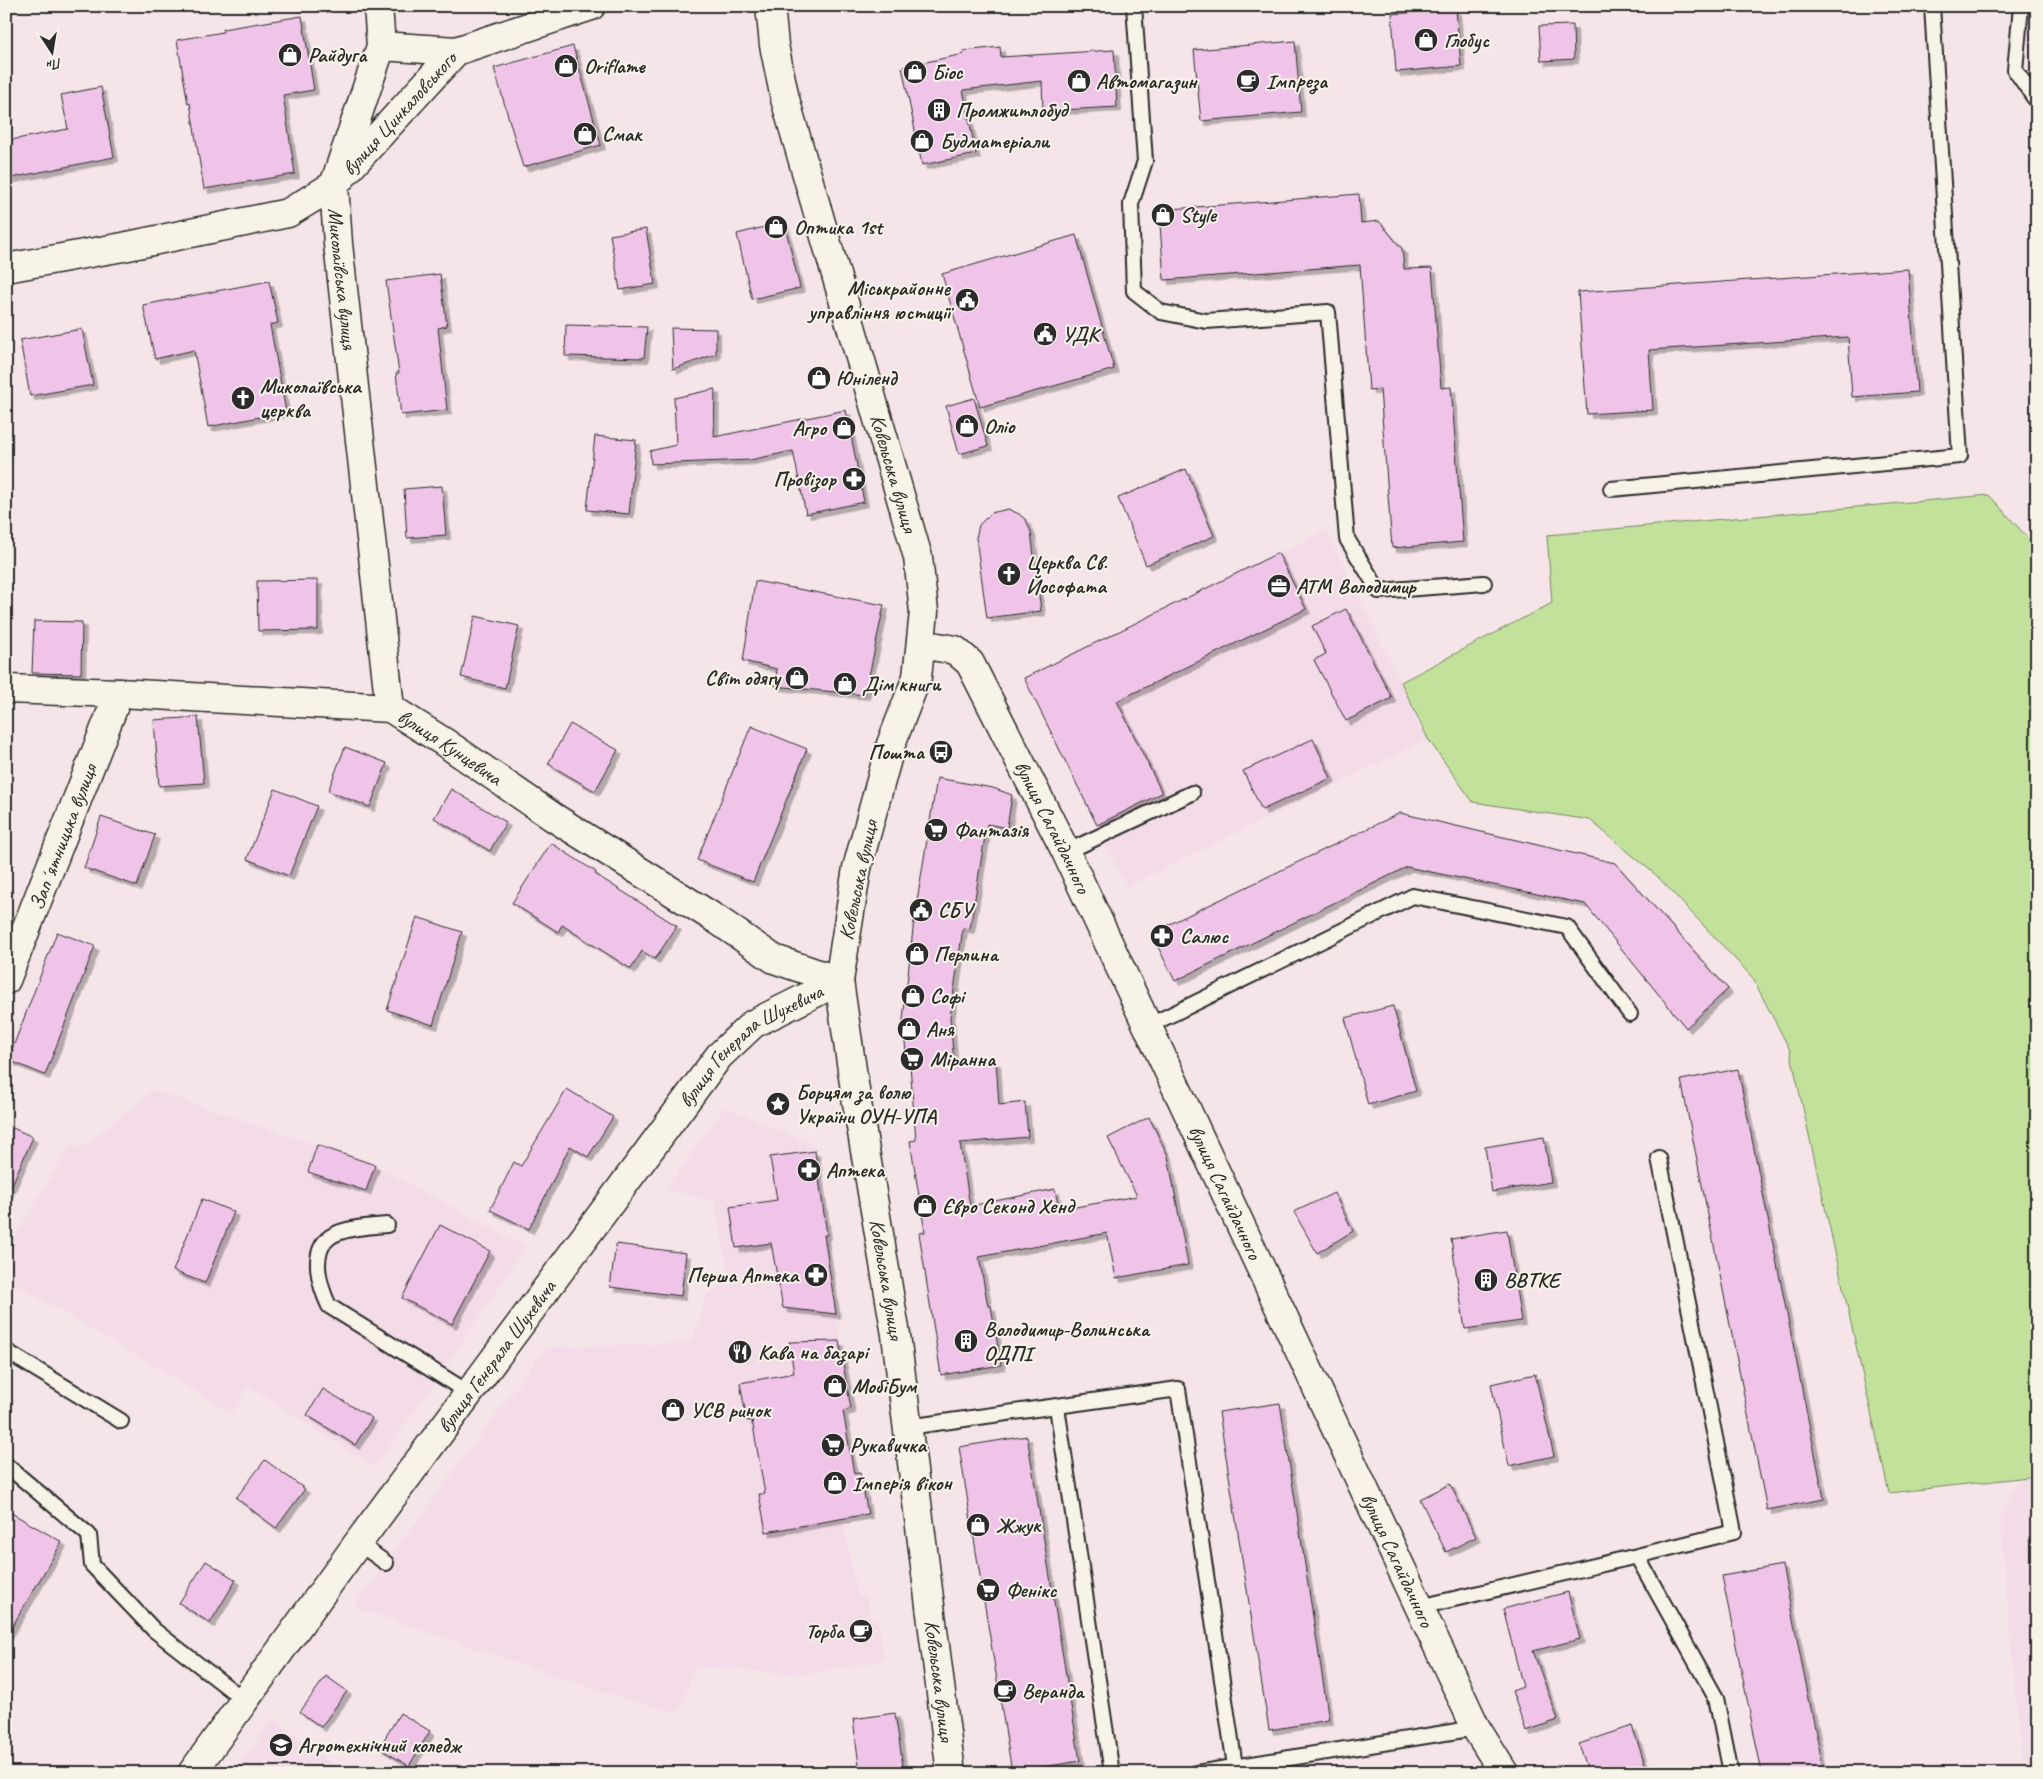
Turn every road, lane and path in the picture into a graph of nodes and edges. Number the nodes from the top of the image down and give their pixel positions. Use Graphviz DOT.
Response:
graph roads {
  1 [pos="378,6"];
  2 [pos="591,6"];
  3 [pos="770,6"];
  4 [pos="1134,6"];
  5 [pos="1932,6"];
  6 [pos="2021,6"];
  7 [pos="381,46"];
  8 [pos="456,51"];
  9 [pos="2037,102"];
  10 [pos="334,185"];
  11 [pos="6,268"];
  12 [pos="1611,489"];
  13 [pos="1484,583"];
  14 [pos="921,644"];
  15 [pos="6,689"];
  16 [pos="119,693"];
  17 [pos="390,708"];
  18 [pos="1192,793"];
  19 [pos="1066,852"];
  20 [pos="6,980"];
  21 [pos="839,981"];
  22 [pos="1630,1014"];
  23 [pos="1148,1026"];
  24 [pos="1659,1158"];
  25 [pos="387,1225"];
  26 [pos="6,1351"];
  27 [pos="470,1393"];
  28 [pos="1057,1407"];
  29 [pos="121,1421"];
  30 [pos="908,1427"];
  31 [pos="6,1465"];
  32 [pos="358,1542"];
  33 [pos="1637,1556"];
  34 [pos="386,1563"];
  35 [pos="1420,1606"];
  36 [pos="244,1700"];
  37 [pos="1476,1728"];
  38 [pos="1235,1766"];
  39 [pos="192,1773"];
  40 [pos="951,1773"];
  41 [pos="1112,1773"];
  42 [pos="1196,1773"];
  43 [pos="1504,1773"];
  44 [pos="1731,1773"];
  1 -- 7 [label="street, Миколаївська вулиця"];
  2 -- 8 [label="street, вулиця Цинкаловського"];
  3 -- 14 [label="street, Ковельська вулиця"];
  4 -- 13 [label="lane"];
  5 -- 12 [label="lane"];
  6 -- 9 [label="lane"];
  7 -- 8 [label="street"];
  7 -- 10 [label="street, Миколаївська вулиця"];
  8 -- 10 [label="street, вулиця Цинкаловського"];
  10 -- 11 [label="street, вулиця Цинкаловського"];
  10 -- 17 [label="street, Миколаївська вулиця"];
  14 -- 19 [label="street, вулиця Сагайдачного"];
  14 -- 21 [label="street, Ковельська вулиця"];
  15 -- 16 [label="street, вулиця Кунцевича"];
  16 -- 17 [label="street, вулиця Кунцевича"];
  16 -- 20 [label="street, Запʼятницька вулиця"];
  17 -- 21 [label="street, вулиця Кунцевича"];
  18 -- 19 [label="lane"];
  19 -- 23 [label="street, вулиця Сагайдачного"];
  21 -- 27 [label="street, вулиця Генерала Шухевича"];
  21 -- 30 [label="street, Ковельська вулиця"];
  22 -- 23 [label="lane"];
  23 -- 35 [label="street, вулиця Сагайдачного"];
  24 -- 33 [label="lane"];
  25 -- 27 [label="lane"];
  26 -- 29 [label="lane"];
  27 -- 32 [label="street, вулиця Генерала Шухевича"];
  28 -- 30 [label="lane"];
  28 -- 38 [label="lane"];
  28 -- 41 [label="lane"];
  30 -- 40 [label="street, Ковельська вулиця"];
  31 -- 36 [label="lane"];
  32 -- 34 [label="lane"];
  32 -- 36 [label="street, вулиця Генерала Шухевича"];
  33 -- 35 [label="lane"];
  33 -- 44 [label="lane"];
  35 -- 37 [label="street, вулиця Сагайдачного"];
  36 -- 39 [label="street, вулиця Генерала Шухевича"];
  37 -- 38 [label="lane"];
  37 -- 43 [label="street, вулиця Сагайдачного"];
  38 -- 42 [label="lane"];
}
